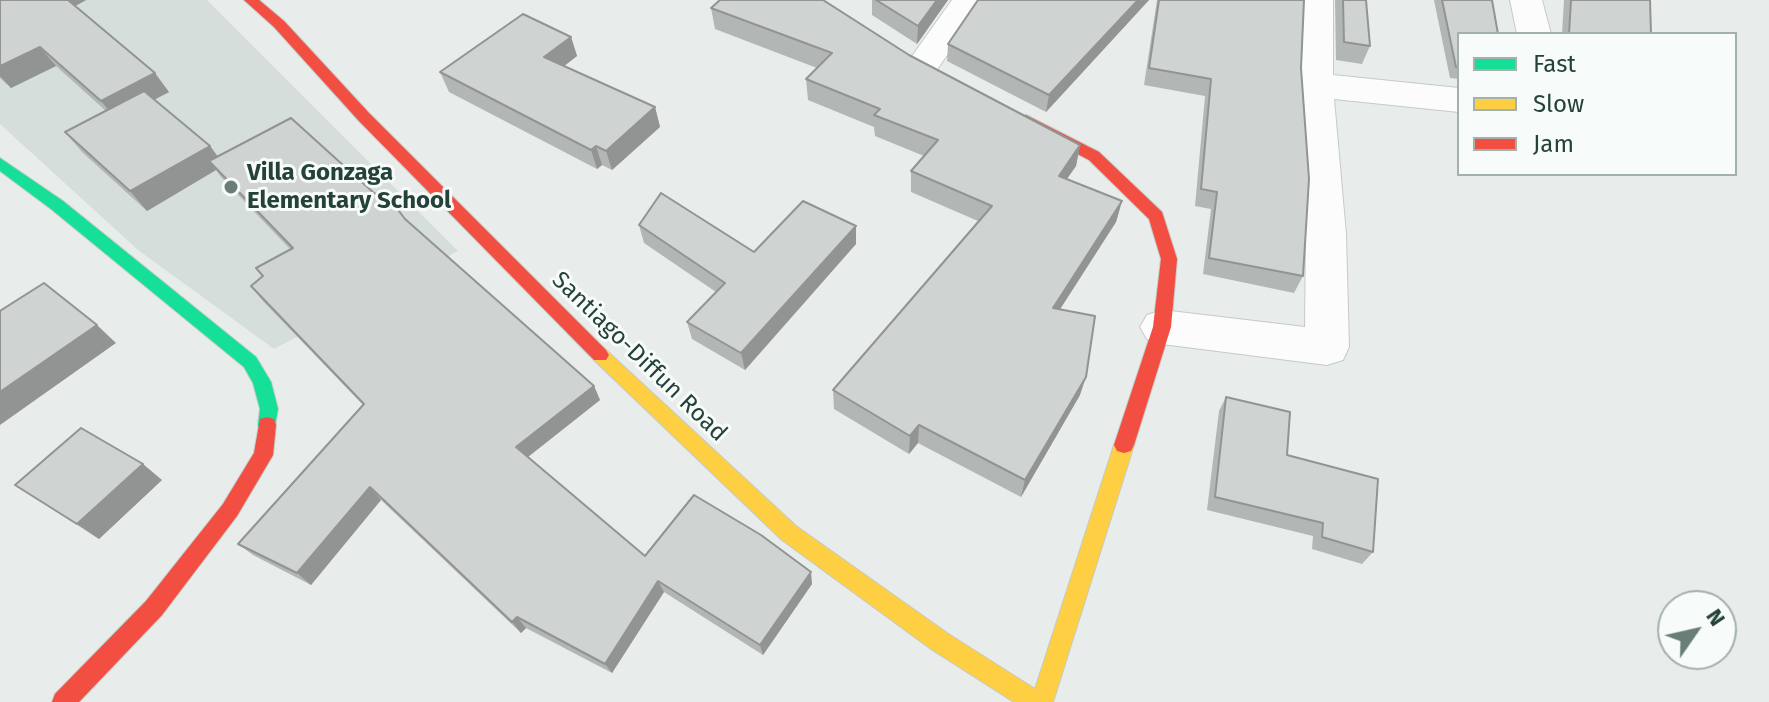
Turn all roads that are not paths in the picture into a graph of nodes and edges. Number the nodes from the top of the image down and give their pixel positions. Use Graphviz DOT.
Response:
graph roads {
  1 [pos="251,0"];
  2 [pos="969,0"];
  3 [pos="1317,0"];
  4 [pos="1526,0"];
  5 [pos="1534,32"];
  6 [pos="922,65"];
  7 [pos="1315,85"];
  8 [pos="1457,100"];
  9 [pos="1014,114"];
  10 [pos="0,163"];
  11 [pos="1162,327"];
  12 [pos="63,702"];
  13 [pos="1034,702"];
  14 [pos="1042,702"];
  1 -- 13 [label="street, Santiago-Diffun Road"];
  2 -- 6 [label="street"];
  3 -- 7 [label="street"];
  4 -- 5 [label="street"];
  7 -- 8 [label="street"];
  7 -- 11 [label="street"];
  9 -- 11 [label="street"];
  10 -- 12 [label="street"];
  11 -- 14 [label="street"];
}
